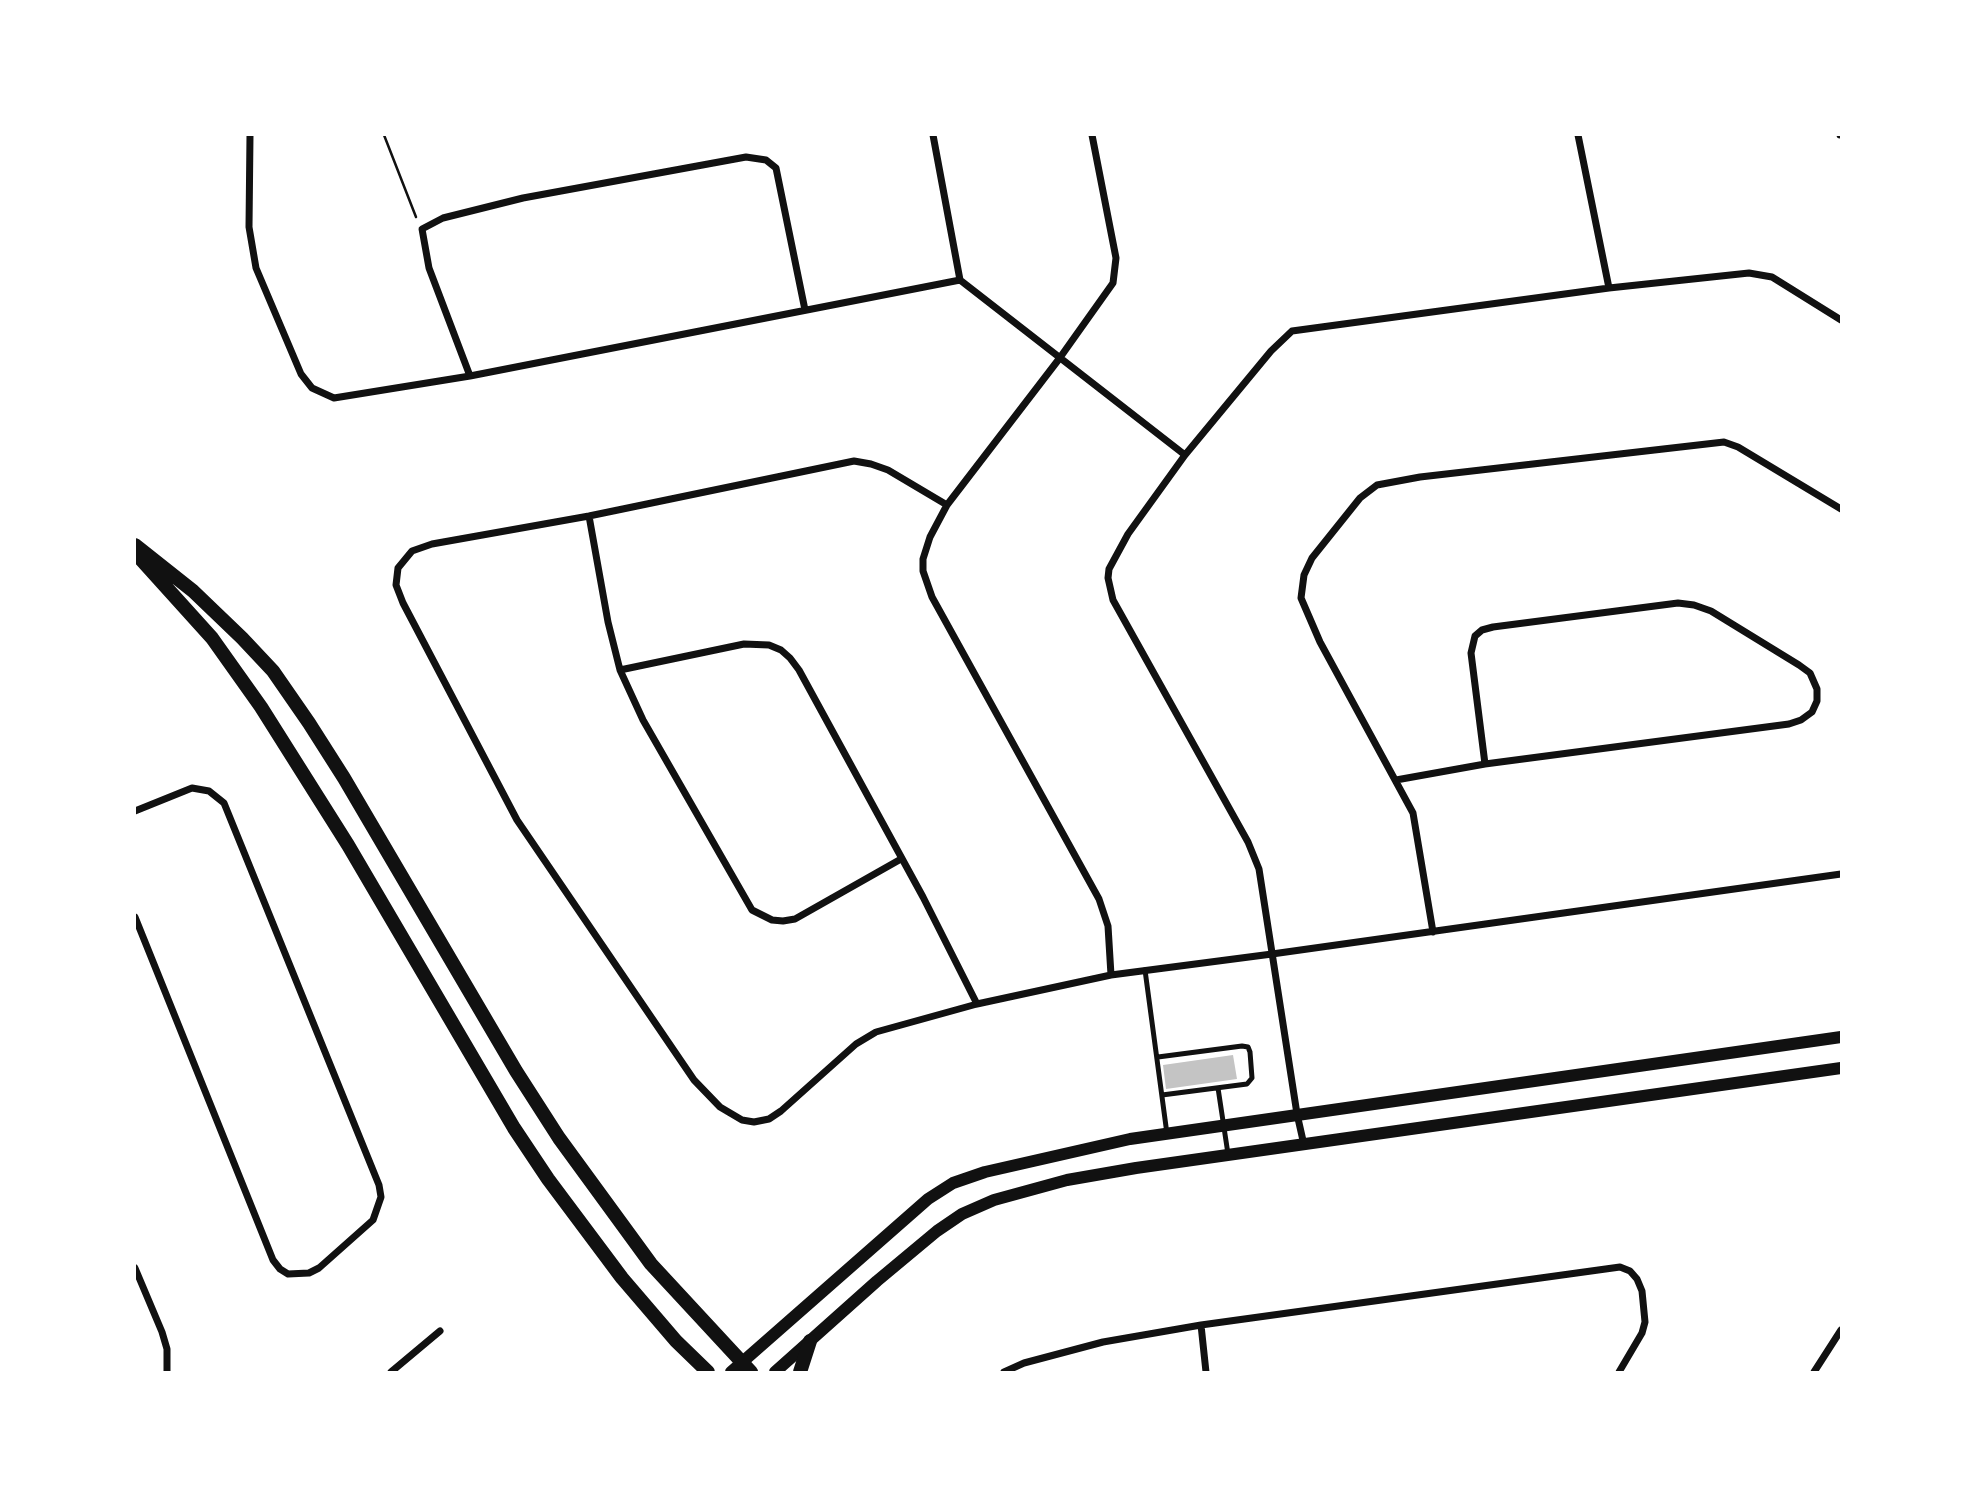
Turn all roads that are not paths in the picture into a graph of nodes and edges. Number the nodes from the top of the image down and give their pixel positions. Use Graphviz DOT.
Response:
graph roads {
  1 [pos="250,135"];
  2 [pos="933,135"];
  3 [pos="1092,135"];
  4 [pos="1578,135"];
  5 [pos="960,280"];
  6 [pos="1609,288"];
  7 [pos="805,310"];
  8 [pos="1841,320"];
  9 [pos="1059,359"];
  10 [pos="470,376"];
  11 [pos="1185,456"];
  12 [pos="947,505"];
  13 [pos="1841,509"];
  14 [pos="589,516"];
  15 [pos="135,545"];
  16 [pos="135,553"];
  17 [pos="620,670"];
  18 [pos="1485,764"];
  19 [pos="1396,780"];
  20 [pos="135,811"];
  21 [pos="901,859"];
  22 [pos="1841,874"];
  23 [pos="135,917"];
  24 [pos="1433,932"];
  25 [pos="1272,954"];
  26 [pos="1145,970"];
  27 [pos="1111,975"];
  28 [pos="977,1004"];
  29 [pos="1841,1037"];
  30 [pos="1158,1057"];
  31 [pos="1841,1068"];
  32 [pos="1218,1088"];
  33 [pos="1162,1095"];
  34 [pos="1297,1114"];
  35 [pos="1223,1125"];
  36 [pos="1167,1134"];
  37 [pos="1304,1145"];
  38 [pos="1228,1156"];
  39 [pos="135,1268"];
  40 [pos="1201,1325"];
  41 [pos="1841,1330"];
  42 [pos="440,1331"];
  43 [pos="810,1341"];
  44 [pos="741,1369"];
  45 [pos="167,1372"];
  46 [pos="391,1372"];
  47 [pos="708,1372"];
  48 [pos="775,1372"];
  49 [pos="800,1372"];
  50 [pos="1004,1372"];
  51 [pos="1206,1372"];
  52 [pos="1619,1372"];
  53 [pos="1814,1372"];
  1 -- 10 [label="street"];
  2 -- 5 [label="street"];
  3 -- 9 [label="street"];
  4 -- 6 [label="street"];
  5 -- 7 [label="street"];
  5 -- 9 [label="street"];
  6 -- 8 [label="street"];
  6 -- 11 [label="street"];
  7 -- 10 [label="street"];
  7 -- 10 [label="street"];
  9 -- 11 [label="street"];
  9 -- 12 [label="street"];
  11 -- 25 [label="street"];
  12 -- 14 [label="street"];
  12 -- 27 [label="street"];
  13 -- 19 [label="street"];
  14 -- 17 [label="street"];
  14 -- 28 [label="street"];
  15 -- 44 [label="main road"];
  16 -- 47 [label="main road"];
  17 -- 21 [label="street"];
  17 -- 21 [label="street"];
  18 -- 18 [label="street"];
  18 -- 19 [label="street"];
  19 -- 24 [label="street"];
  20 -- 23 [label="street"];
  21 -- 28 [label="street"];
  22 -- 24 [label="street"];
  24 -- 25 [label="street"];
  25 -- 26 [label="street"];
  25 -- 34 [label="street"];
  26 -- 27 [label="street"];
  26 -- 30 [label="lane"];
  27 -- 28 [label="street"];
  29 -- 34 [label="street"];
  30 -- 32 [label="lane"];
  30 -- 33 [label="lane"];
  31 -- 37 [label="street"];
  32 -- 33 [label="lane"];
  32 -- 35 [label="lane"];
  33 -- 36 [label="lane"];
  34 -- 35 [label="street"];
  34 -- 37 [label="street"];
  35 -- 36 [label="street"];
  35 -- 38 [label="lane"];
  36 -- 44 [label="street"];
  37 -- 38 [label="street"];
  38 -- 43 [label="street"];
  39 -- 45 [label="street"];
  40 -- 50 [label="street"];
  40 -- 51 [label="street"];
  40 -- 52 [label="street"];
  41 -- 53 [label="street"];
  42 -- 46 [label="street"];
  43 -- 48 [label="street"];
  43 -- 49 [label="main road"];
}
